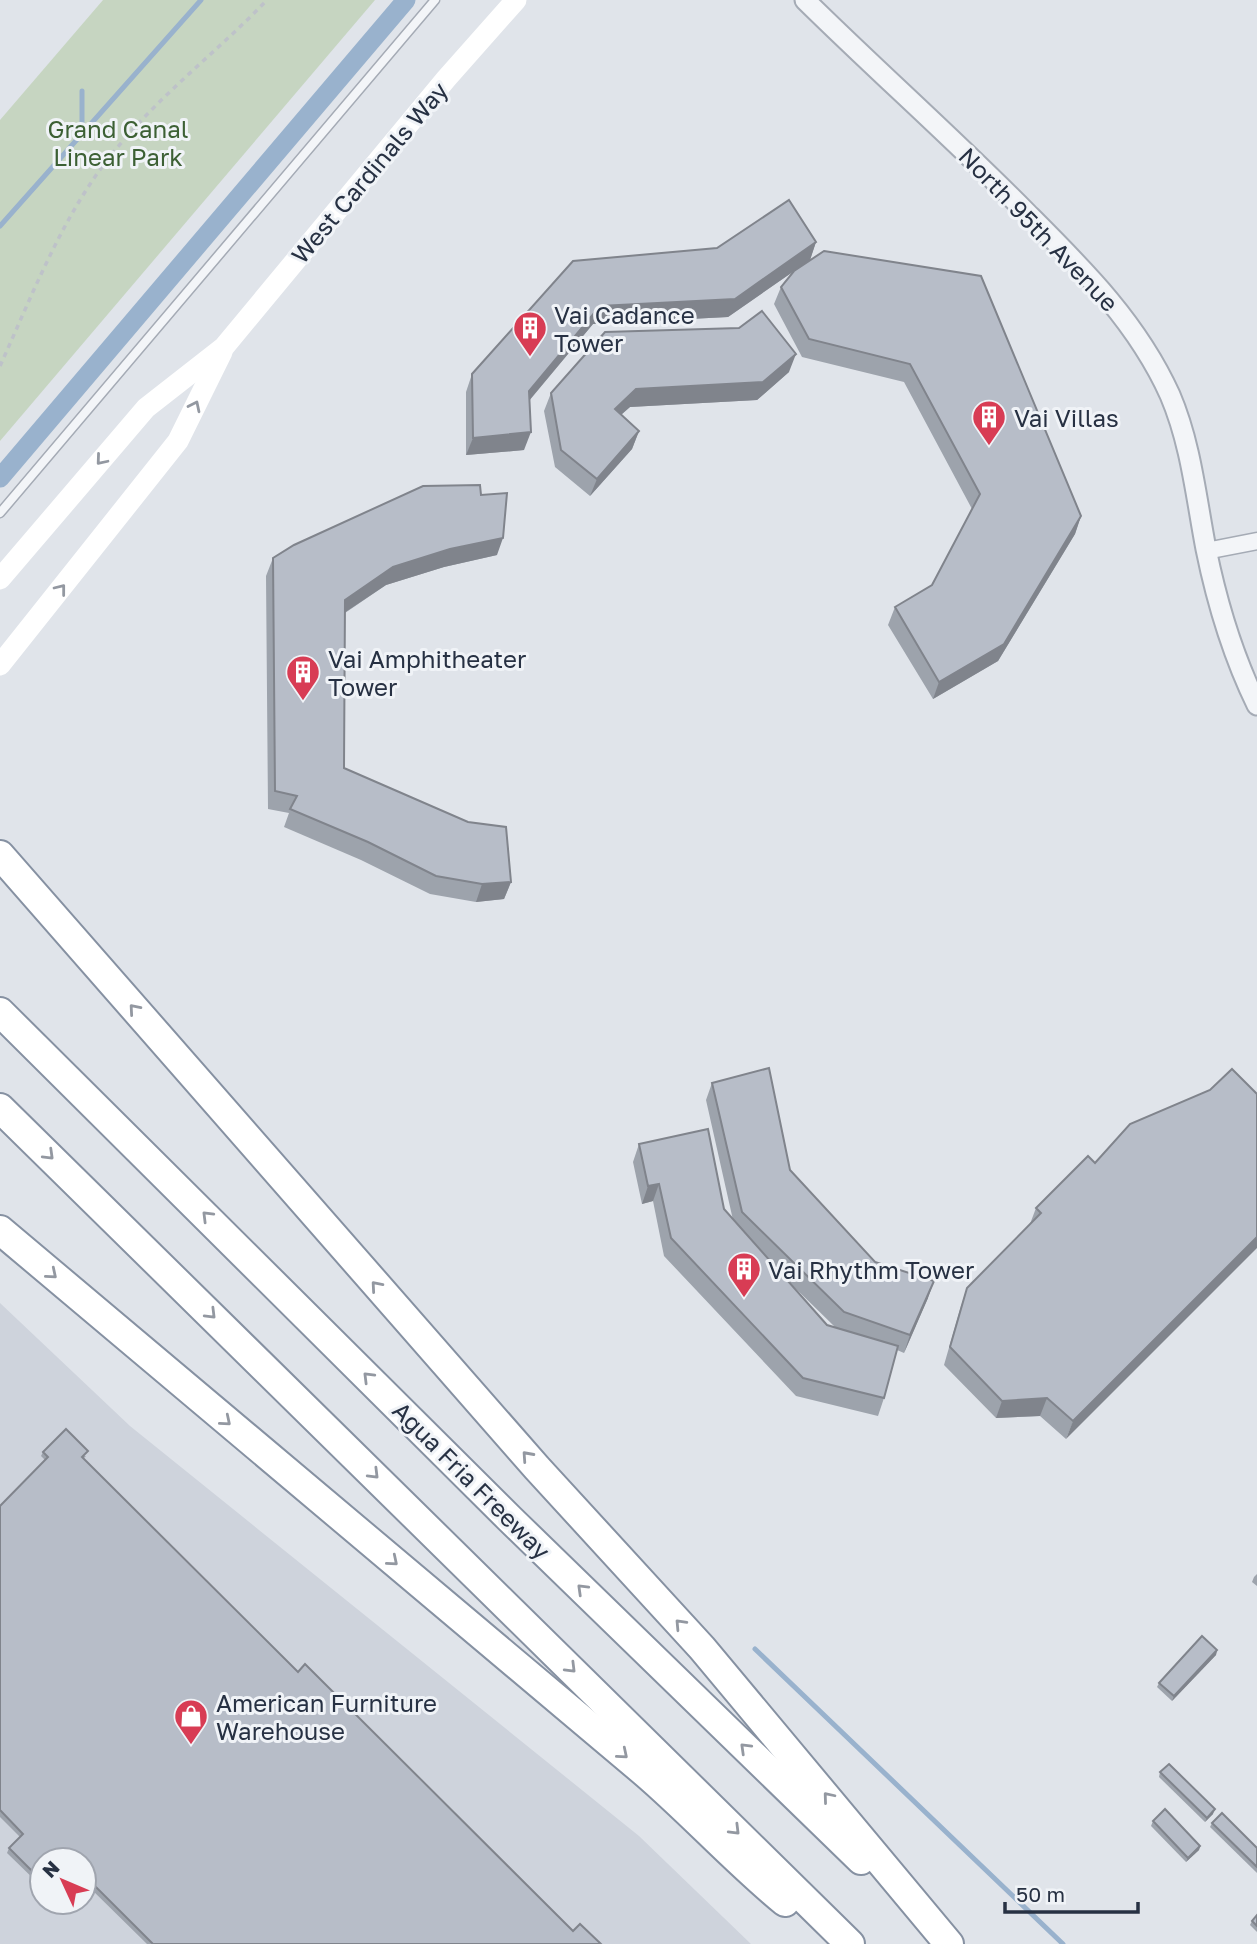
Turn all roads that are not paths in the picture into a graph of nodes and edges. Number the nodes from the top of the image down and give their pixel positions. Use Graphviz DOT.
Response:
graph roads {
  1 [pos="435,0"];
  2 [pos="516,0"];
  3 [pos="805,0"];
  4 [pos="224,347"];
  5 [pos="0,513"];
  6 [pos="1257,541"];
  7 [pos="1206,551"];
  8 [pos="0,579"];
  9 [pos="0,666"];
  10 [pos="1257,705"];
  11 [pos="0,855"];
  12 [pos="0,1012"];
  13 [pos="0,1108"];
  14 [pos="0,1230"];
  15 [pos="836,1944"];
  16 [pos="850,1944"];
  17 [pos="948,1944"];
  1 -- 5 [label="lane"];
  2 -- 4 [label="main road, West Cardinals Way"];
  3 -- 7 [label="street, North 95th Avenue"];
  4 -- 8 [label="main road, West Cardinals Way, one-way"];
  9 -- 4 [label="main road, West Cardinals Way, one-way"];
  6 -- 7 [label="street"];
  7 -- 10 [label="street, North 95th Avenue"];
  17 -- 11 [label="highway, one-way"];
  17 -- 12 [label="highway, Agua Fria Freeway, one-way"];
  13 -- 16 [label="highway, one-way"];
  14 -- 15 [label="highway, one-way"];
}
